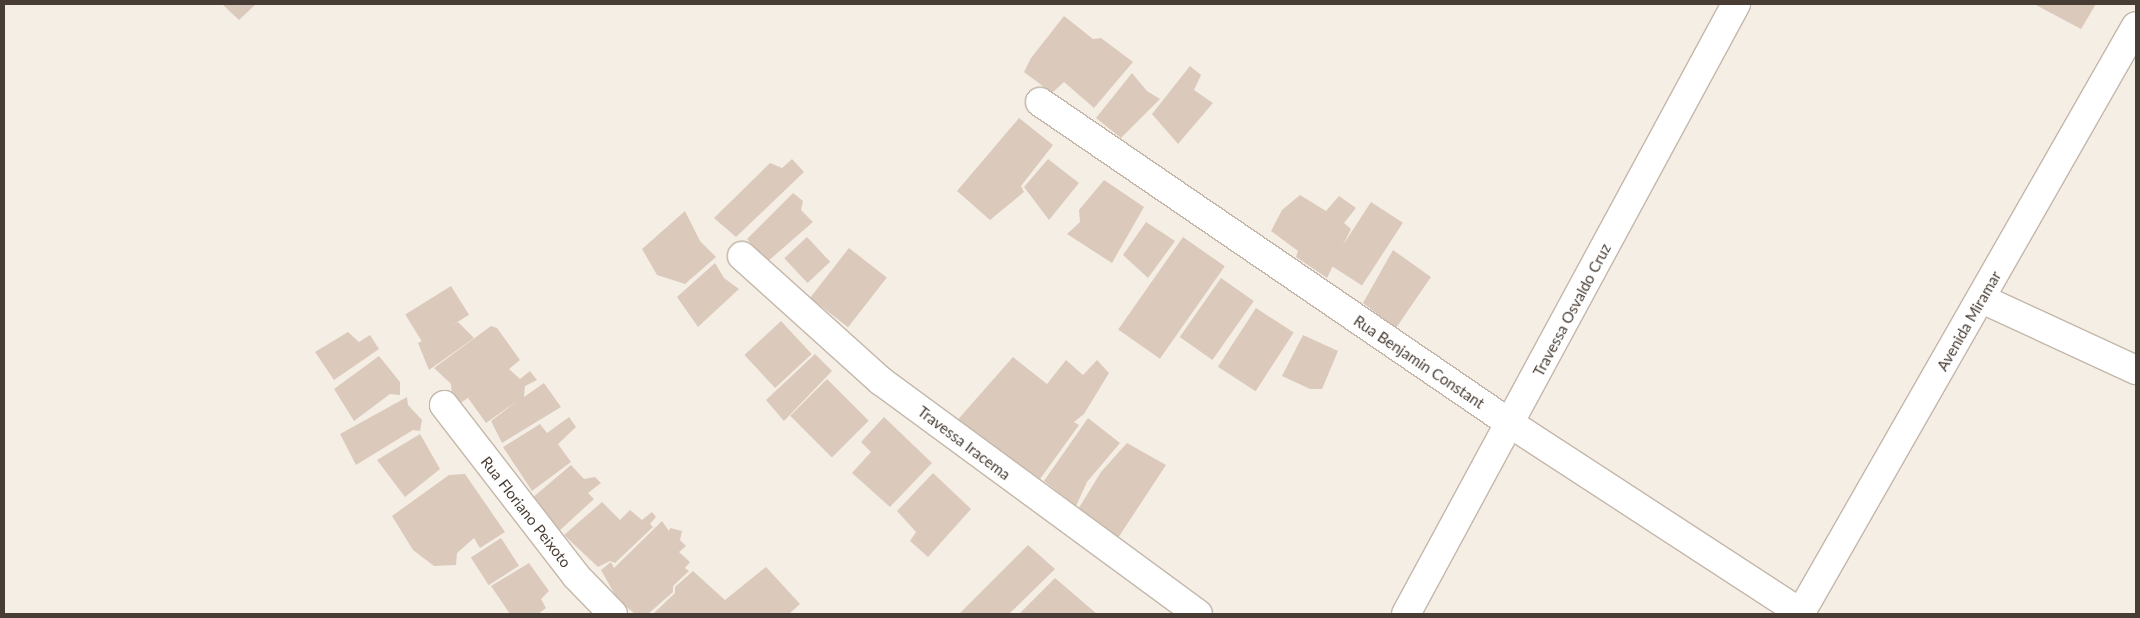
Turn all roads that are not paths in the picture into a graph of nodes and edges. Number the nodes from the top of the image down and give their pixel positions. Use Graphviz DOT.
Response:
graph roads {
  1 [pos="1736,4"];
  2 [pos="2136,27"];
  3 [pos="1040,102"];
  4 [pos="742,256"];
  5 [pos="1982,299"];
  6 [pos="2136,370"];
  7 [pos="444,405"];
  8 [pos="1510,424"];
  9 [pos="613,614"];
  10 [pos="1198,614"];
  11 [pos="1406,614"];
  12 [pos="1801,614"];
  1 -- 8 [label="street, Travessa Osvaldo Cruz"];
  2 -- 5 [label="street, Avenida Miramar"];
  3 -- 8 [label="street, Rua Benjamin Constant"];
  4 -- 10 [label="street, Travessa Iracema"];
  5 -- 6 [label="street"];
  5 -- 12 [label="street, Avenida Miramar"];
  7 -- 9 [label="street, Rua Floriano Peixoto"];
  8 -- 11 [label="street, Travessa Osvaldo Cruz"];
  8 -- 12 [label="street, Rua Benjamin Constant"];
}
